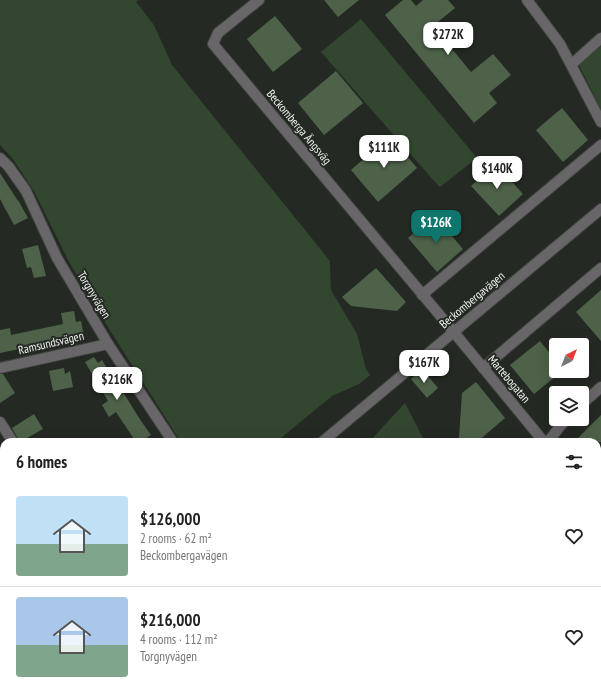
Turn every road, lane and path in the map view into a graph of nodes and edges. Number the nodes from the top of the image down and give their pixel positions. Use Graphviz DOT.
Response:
graph roads {
  1 [pos="259,0"];
  2 [pos="527,0"];
  3 [pos="601,38"];
  4 [pos="572,64"];
  5 [pos="601,122"];
  6 [pos="601,145"];
  7 [pos="0,158"];
  8 [pos="601,209"];
  9 [pos="601,268"];
  10 [pos="422,295"];
  11 [pos="454,332"];
  12 [pos="108,344"];
  13 [pos="0,368"];
  14 [pos="483,368"];
  15 [pos="601,387"];
  16 [pos="589,398"];
  17 [pos="0,422"];
  18 [pos="560,426"];
  19 [pos="10,438"];
  20 [pos="170,438"];
  21 [pos="327,438"];
  22 [pos="541,438"];
  23 [pos="551,438"];
  1 -- 10 [label="street, Beckomberga Ängsväg"];
  2 -- 4 [label="street"];
  3 -- 4 [label="street"];
  4 -- 5 [label="street"];
  6 -- 10 [label="street"];
  7 -- 12 [label="street, Torgnyvägen"];
  8 -- 11 [label="street, Beckombergavägen"];
  9 -- 14 [label="street"];
  10 -- 11 [label="street, Beckomberga Ängsväg"];
  11 -- 14 [label="street, Martebogatan"];
  11 -- 21 [label="street, Beckombergavägen"];
  12 -- 13 [label="street, Ramsundsvägen"];
  12 -- 20 [label="street, Torgnyvägen"];
  14 -- 22 [label="street, Martebogatan"];
  15 -- 16 [label="street"];
  17 -- 19 [label="street"];
  18 -- 23 [label="street"];
}
